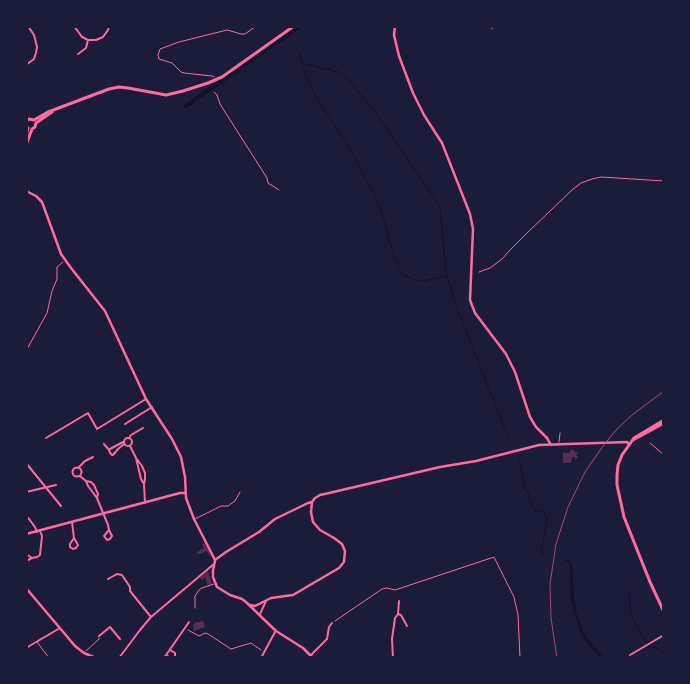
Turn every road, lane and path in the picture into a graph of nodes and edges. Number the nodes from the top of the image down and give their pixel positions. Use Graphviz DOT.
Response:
graph roads {
  1 [pos="28,26"];
  2 [pos="74,26"];
  3 [pos="109,26"];
  4 [pos="256,26"];
  5 [pos="294,26"];
  6 [pos="395,26"];
  7 [pos="88,40"];
  8 [pos="78,54"];
  9 [pos="26,65"];
  10 [pos="217,79"];
  11 [pos="214,92"];
  12 [pos="27,120"];
  13 [pos="35,121"];
  14 [pos="29,128"];
  15 [pos="26,136"];
  16 [pos="26,145"];
  17 [pos="664,181"];
  18 [pos="26,190"];
  19 [pos="279,190"];
  20 [pos="66,261"];
  21 [pos="478,272"];
  22 [pos="26,350"];
  23 [pos="146,399"];
  24 [pos="152,408"];
  25 [pos="664,422"];
  26 [pos="124,424"];
  27 [pos="143,428"];
  28 [pos="560,432"];
  29 [pos="46,438"];
  30 [pos="129,438"];
  31 [pos="124,443"];
  32 [pos="650,443"];
  33 [pos="104,444"];
  34 [pos="629,444"];
  35 [pos="551,445"];
  36 [pos="558,445"];
  37 [pos="130,446"];
  38 [pos="108,450"];
  39 [pos="664,455"];
  40 [pos="93,457"];
  41 [pos="136,458"];
  42 [pos="26,463"];
  43 [pos="78,468"];
  44 [pos="80,476"];
  45 [pos="86,482"];
  46 [pos="144,484"];
  47 [pos="56,485"];
  48 [pos="46,487"];
  49 [pos="26,492"];
  50 [pos="240,492"];
  51 [pos="185,493"];
  52 [pos="97,498"];
  53 [pos="312,502"];
  54 [pos="145,503"];
  55 [pos="61,506"];
  56 [pos="103,514"];
  57 [pos="26,515"];
  58 [pos="194,519"];
  59 [pos="72,522"];
  60 [pos="108,530"];
  61 [pos="38,531"];
  62 [pos="26,534"];
  63 [pos="74,538"];
  64 [pos="26,554"];
  65 [pos="32,558"];
  66 [pos="26,561"];
  67 [pos="214,562"];
  68 [pos="108,579"];
  69 [pos="216,586"];
  70 [pos="26,588"];
  71 [pos="267,599"];
  72 [pos="399,601"];
  73 [pos="250,604"];
  74 [pos="195,608"];
  75 [pos="664,612"];
  76 [pos="260,614"];
  77 [pos="398,614"];
  78 [pos="151,617"];
  79 [pos="189,622"];
  80 [pos="332,623"];
  81 [pos="407,626"];
  82 [pos="60,628"];
  83 [pos="185,629"];
  84 [pos="276,631"];
  85 [pos="664,635"];
  86 [pos="99,636"];
  87 [pos="120,639"];
  88 [pos="36,642"];
  89 [pos="26,648"];
  90 [pos="170,650"];
  91 [pos="264,652"];
  92 [pos="84,653"];
  93 [pos="166,655"];
  94 [pos="312,655"];
  95 [pos="630,655"];
  96 [pos="49,658"];
  97 [pos="96,658"];
  98 [pos="119,658"];
  99 [pos="164,658"];
  100 [pos="172,658"];
  101 [pos="261,658"];
  102 [pos="393,658"];
  103 [pos="520,658"];
  1 -- 9 [label="street"];
  2 -- 7 [label="street"];
  3 -- 7 [label="street"];
  4 -- 10 [label="path"];
  5 -- 10 [label="main road"];
  6 -- 35 [label="street"];
  7 -- 8 [label="street"];
  10 -- 13 [label="main road"];
  11 -- 19 [label="path"];
  12 -- 13 [label="main road"];
  13 -- 14 [label="main road"];
  14 -- 15 [label="main road"];
  14 -- 16 [label="main road"];
  17 -- 21 [label="path"];
  18 -- 20 [label="street"];
  20 -- 22 [label="path"];
  20 -- 23 [label="street"];
  23 -- 24 [label="street"];
  23 -- 29 [label="street"];
  24 -- 26 [label="street"];
  24 -- 51 [label="street"];
  25 -- 34 [label="main road"];
  27 -- 30 [label="street"];
  28 -- 36 [label="path"];
  30 -- 31 [label="street"];
  30 -- 37 [label="street"];
  31 -- 37 [label="street"];
  31 -- 38 [label="street"];
  31 -- 38 [label="street"];
  32 -- 39 [label="path"];
  33 -- 38 [label="street"];
  34 -- 36 [label="street"];
  34 -- 75 [label="main road"];
  35 -- 36 [label="street"];
  35 -- 53 [label="street"];
  37 -- 41 [label="street"];
  40 -- 43 [label="street"];
  41 -- 46 [label="street"];
  41 -- 46 [label="street"];
  42 -- 48 [label="street"];
  43 -- 44 [label="street"];
  43 -- 44 [label="street"];
  44 -- 45 [label="street"];
  45 -- 52 [label="street"];
  45 -- 52 [label="street"];
  46 -- 54 [label="street"];
  47 -- 48 [label="street"];
  48 -- 49 [label="street"];
  48 -- 55 [label="street"];
  50 -- 58 [label="lane"];
  51 -- 54 [label="street"];
  51 -- 58 [label="street"];
  52 -- 56 [label="street"];
  53 -- 67 [label="street"];
  53 -- 71 [label="street"];
  54 -- 56 [label="street"];
  56 -- 59 [label="street"];
  56 -- 60 [label="street"];
  57 -- 61 [label="street"];
  58 -- 67 [label="street"];
  59 -- 61 [label="street"];
  59 -- 63 [label="street"];
  61 -- 62 [label="street"];
  61 -- 65 [label="street"];
  63 -- 63 [label="street"];
  64 -- 65 [label="street"];
  65 -- 66 [label="street"];
  67 -- 69 [label="street"];
  67 -- 78 [label="street"];
  68 -- 78 [label="street"];
  69 -- 73 [label="street"];
  69 -- 74 [label="lane"];
  70 -- 82 [label="street"];
  71 -- 73 [label="street"];
  71 -- 76 [label="street"];
  72 -- 77 [label="street"];
  73 -- 76 [label="street"];
  76 -- 84 [label="street"];
  77 -- 81 [label="street"];
  77 -- 102 [label="street"];
  78 -- 98 [label="street"];
  79 -- 83 [label="street"];
  80 -- 94 [label="street"];
  80 -- 103 [label="path"];
  82 -- 88 [label="street"];
  82 -- 92 [label="street"];
  83 -- 90 [label="street"];
  83 -- 91 [label="path"];
  84 -- 91 [label="street"];
  84 -- 94 [label="street"];
  85 -- 95 [label="street"];
  86 -- 87 [label="street"];
  86 -- 92 [label="path"];
  88 -- 89 [label="street"];
  88 -- 96 [label="lane"];
  90 -- 93 [label="street"];
  90 -- 100 [label="street"];
  91 -- 101 [label="street"];
  92 -- 97 [label="street"];
  93 -- 99 [label="street"];
  93 -- 100 [label="street"];
}
